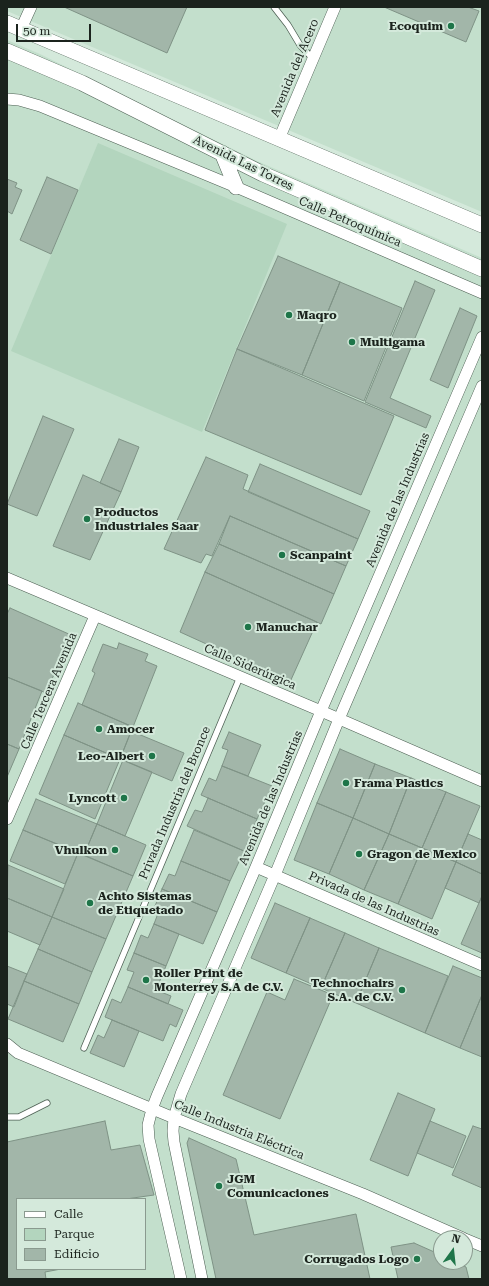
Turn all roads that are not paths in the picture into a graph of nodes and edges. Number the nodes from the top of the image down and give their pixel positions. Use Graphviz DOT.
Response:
graph roads {
  1 [pos="31,7"];
  2 [pos="274,7"];
  3 [pos="335,7"];
  4 [pos="7,23"];
  5 [pos="21,29"];
  6 [pos="7,51"];
  7 [pos="313,59"];
  8 [pos="7,99"];
  9 [pos="279,139"];
  10 [pos="222,153"];
  11 [pos="236,187"];
  12 [pos="482,225"];
  13 [pos="482,269"];
  14 [pos="482,293"];
  15 [pos="482,337"];
  16 [pos="482,386"];
  17 [pos="451,411"];
  18 [pos="469,419"];
  19 [pos="7,578"];
  20 [pos="95,616"];
  21 [pos="240,677"];
  22 [pos="321,711"];
  23 [pos="339,719"];
  24 [pos="482,781"];
  25 [pos="7,819"];
  26 [pos="256,867"];
  27 [pos="274,875"];
  28 [pos="482,966"];
  29 [pos="7,1044"];
  30 [pos="7,1048"];
  31 [pos="84,1048"];
  32 [pos="18,1053"];
  33 [pos="47,1103"];
  34 [pos="152,1109"];
  35 [pos="7,1117"];
  36 [pos="174,1118"];
  37 [pos="446,1230"];
  38 [pos="181,1279"];
  39 [pos="202,1279"];
  1 -- 5 [label="street"];
  2 -- 7 [label="lane"];
  3 -- 7 [label="street, Avenida del Acero"];
  4 -- 5 [label="main road"];
  5 -- 9 [label="main road"];
  6 -- 10 [label="main road, Avenida Las Torres"];
  7 -- 9 [label="street, Avenida del Acero"];
  8 -- 11 [label="street, Calle Petroquímica"];
  9 -- 12 [label="main road"];
  10 -- 11 [label="main road"];
  10 -- 13 [label="main road, Avenida Las Torres"];
  11 -- 14 [label="street, Calle Petroquímica"];
  15 -- 17 [label="street, Avenida de las Industrias"];
  16 -- 18 [label="street"];
  17 -- 18 [label="street"];
  17 -- 22 [label="street, Avenida de las Industrias"];
  18 -- 23 [label="street"];
  19 -- 20 [label="street, Calle Siderúrgica"];
  20 -- 21 [label="street, Calle Siderúrgica"];
  20 -- 25 [label="street, Calle Tercera Avenida"];
  21 -- 22 [label="street, Calle Siderúrgica"];
  21 -- 31 [label="lane, Privada Industria del Bronce"];
  22 -- 23 [label="street, Calle Siderúrgica"];
  22 -- 26 [label="street, Avenida de las Industrias"];
  23 -- 24 [label="street, Calle Siderúrgica"];
  23 -- 27 [label="street"];
  26 -- 27 [label="street, Privada de las Industrias"];
  26 -- 34 [label="street, Avenida de las Industrias"];
  27 -- 28 [label="street, Privada de las Industrias"];
  27 -- 36 [label="street"];
  29 -- 32 [label="street, Calle Industria Eléctrica"];
  30 -- 32 [label="street"];
  32 -- 34 [label="street, Calle Industria Eléctrica"];
  33 -- 35 [label="lane"];
  34 -- 36 [label="street, Calle Industria Eléctrica"];
  34 -- 38 [label="street, Avenida de las Industrias"];
  36 -- 37 [label="street, Calle Industria Eléctrica"];
  36 -- 39 [label="street"];
}
